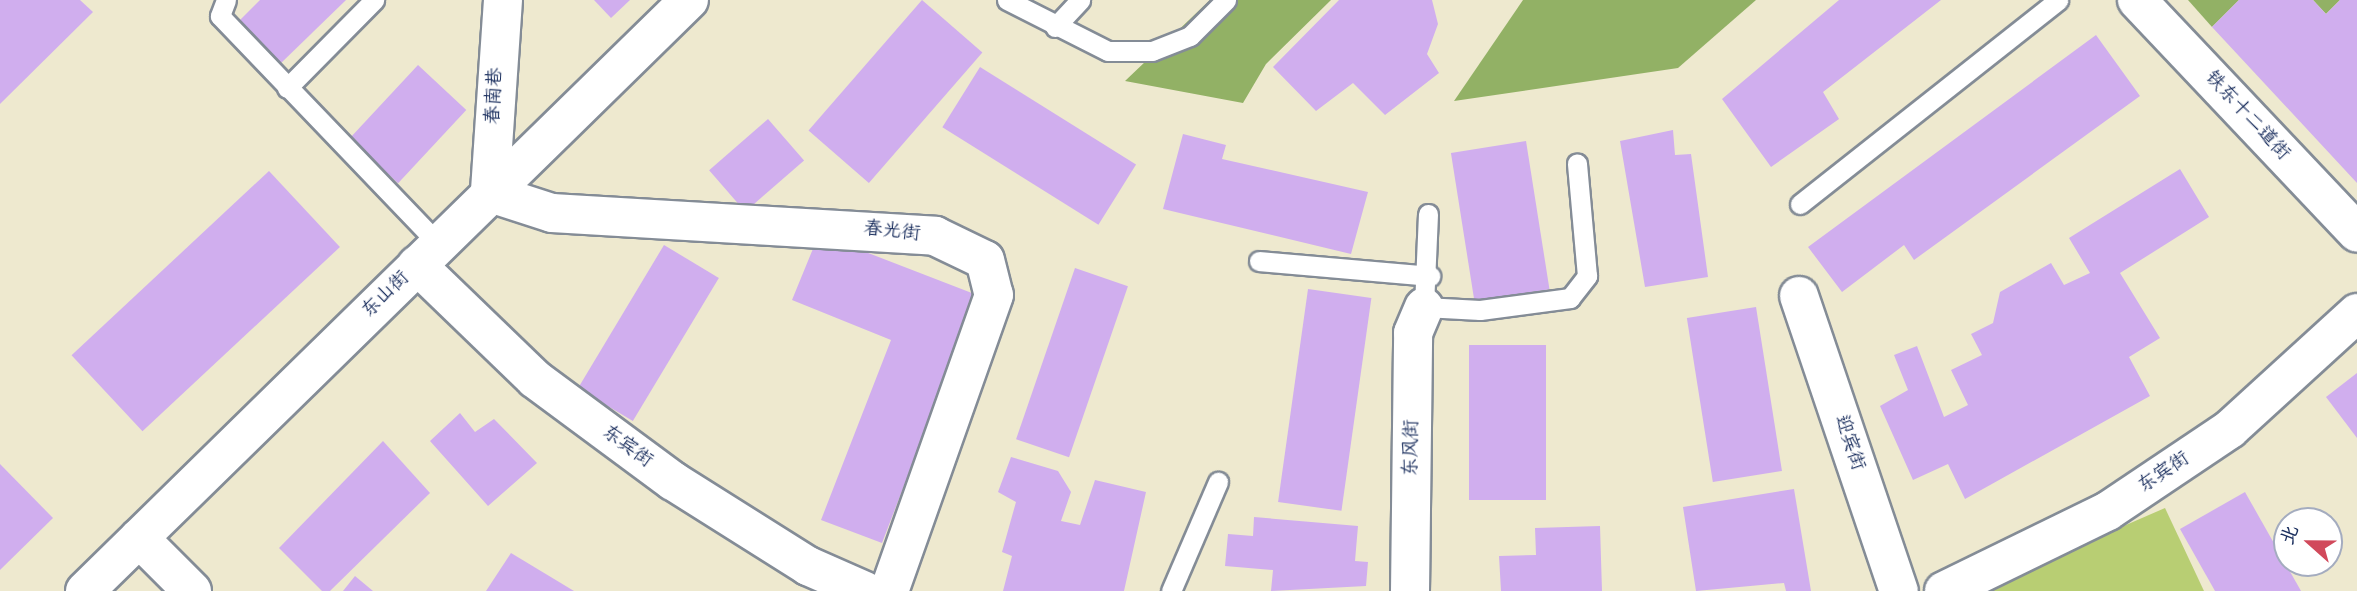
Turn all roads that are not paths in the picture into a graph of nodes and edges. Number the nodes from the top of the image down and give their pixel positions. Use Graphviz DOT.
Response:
graph roads {
  1 [pos="226,0"];
  2 [pos="374,0"];
  3 [pos="502,0"];
  4 [pos="689,0"];
  5 [pos="1007,0"];
  6 [pos="1080,0"];
  7 [pos="1226,0"];
  8 [pos="2058,0"];
  9 [pos="2137,0"];
  10 [pos="1055,27"];
  11 [pos="287,88"];
  12 [pos="1577,163"];
  13 [pos="490,193"];
  14 [pos="1800,204"];
  15 [pos="1428,214"];
  16 [pos="2357,233"];
  17 [pos="428,254"];
  18 [pos="1259,261"];
  19 [pos="1427,292"];
  20 [pos="1799,296"];
  21 [pos="2357,313"];
  22 [pos="1218,482"];
  23 [pos="139,538"];
  24 [pos="85,591"];
  25 [pos="192,591"];
  26 [pos="865,591"];
  27 [pos="889,591"];
  28 [pos="1171,591"];
  29 [pos="1410,591"];
  30 [pos="1899,591"];
  31 [pos="1944,591"];
  1 -- 11 [label="lane"];
  2 -- 11 [label="lane"];
  3 -- 13 [label="street, 春南巷"];
  4 -- 13 [label="street, 东山街"];
  5 -- 10 [label="lane"];
  6 -- 10 [label="lane"];
  7 -- 10 [label="lane"];
  8 -- 14 [label="lane"];
  9 -- 16 [label="street, 铁东十二道街"];
  11 -- 17 [label="lane"];
  12 -- 19 [label="lane"];
  13 -- 17 [label="street, 东山街"];
  13 -- 27 [label="street, 春光街"];
  15 -- 19 [label="lane"];
  17 -- 23 [label="street, 东山街"];
  17 -- 26 [label="street, 东宾街"];
  18 -- 19 [label="lane"];
  19 -- 29 [label="street, 东风街"];
  20 -- 30 [label="street, 迎宾街"];
  21 -- 31 [label="street, 东宾街"];
  22 -- 28 [label="lane"];
  23 -- 24 [label="street, 东山街"];
  23 -- 25 [label="street"];
}
